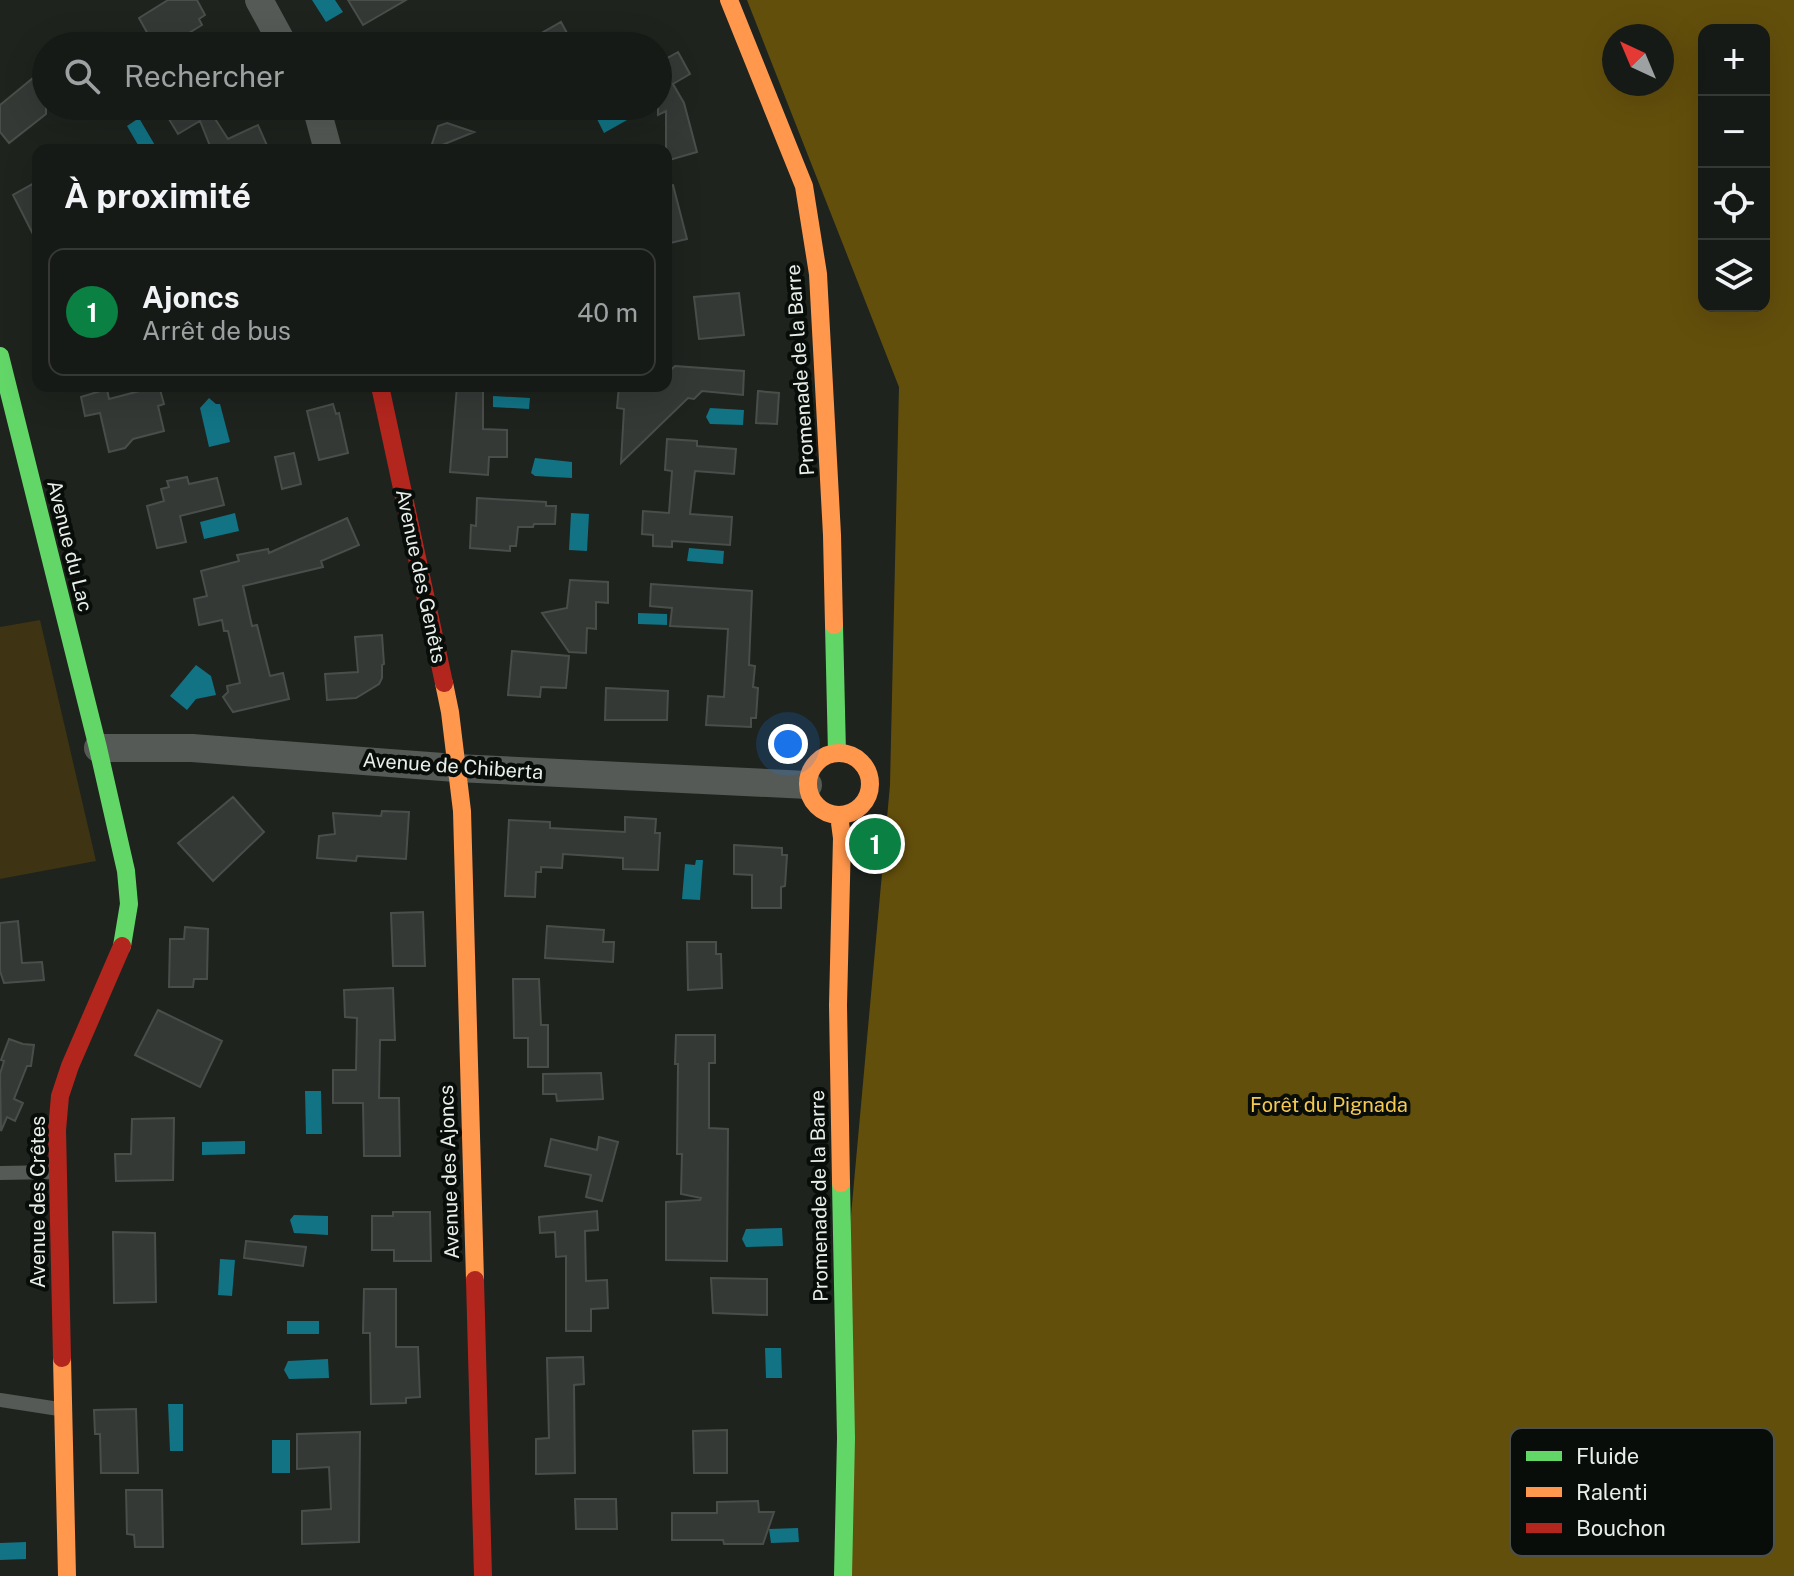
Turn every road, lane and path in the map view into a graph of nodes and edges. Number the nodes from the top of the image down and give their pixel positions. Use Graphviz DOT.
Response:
graph roads {
  1 [pos="259,0"];
  2 [pos="729,0"];
  3 [pos="276,32"];
  4 [pos="320,120"];
  5 [pos="326,144"];
  6 [pos="0,356"];
  7 [pos="381,392"];
  8 [pos="98,748"];
  9 [pos="837,753"];
  10 [pos="456,768"];
  11 [pos="808,785"];
  12 [pos="839,815"];
  13 [pos="58,1172"];
  14 [pos="0,1173"];
  15 [pos="0,1400"];
  16 [pos="63,1410"];
  17 [pos="67,1576"];
  18 [pos="483,1576"];
  19 [pos="843,1576"];
  1 -- 3 [label="street"];
  2 -- 9 [label="street, Promenade de la Barre"];
  4 -- 5 [label="street"];
  6 -- 8 [label="street, Avenue du Lac"];
  7 -- 10 [label="street, Avenue des Genêts"];
  8 -- 10 [label="street, Avenue de Chiberta"];
  8 -- 13 [label="street, Avenue des Crêtes"];
  9 -- 11 [label="street"];
  9 -- 12 [label="street"];
  10 -- 11 [label="street, Avenue de Chiberta"];
  10 -- 18 [label="street, Avenue des Ajoncs"];
  11 -- 12 [label="street"];
  12 -- 19 [label="street, Promenade de la Barre"];
  13 -- 14 [label="lane"];
  13 -- 16 [label="street, Avenue des Crêtes"];
  15 -- 16 [label="lane"];
  16 -- 17 [label="street, Avenue des Crêtes"];
}
